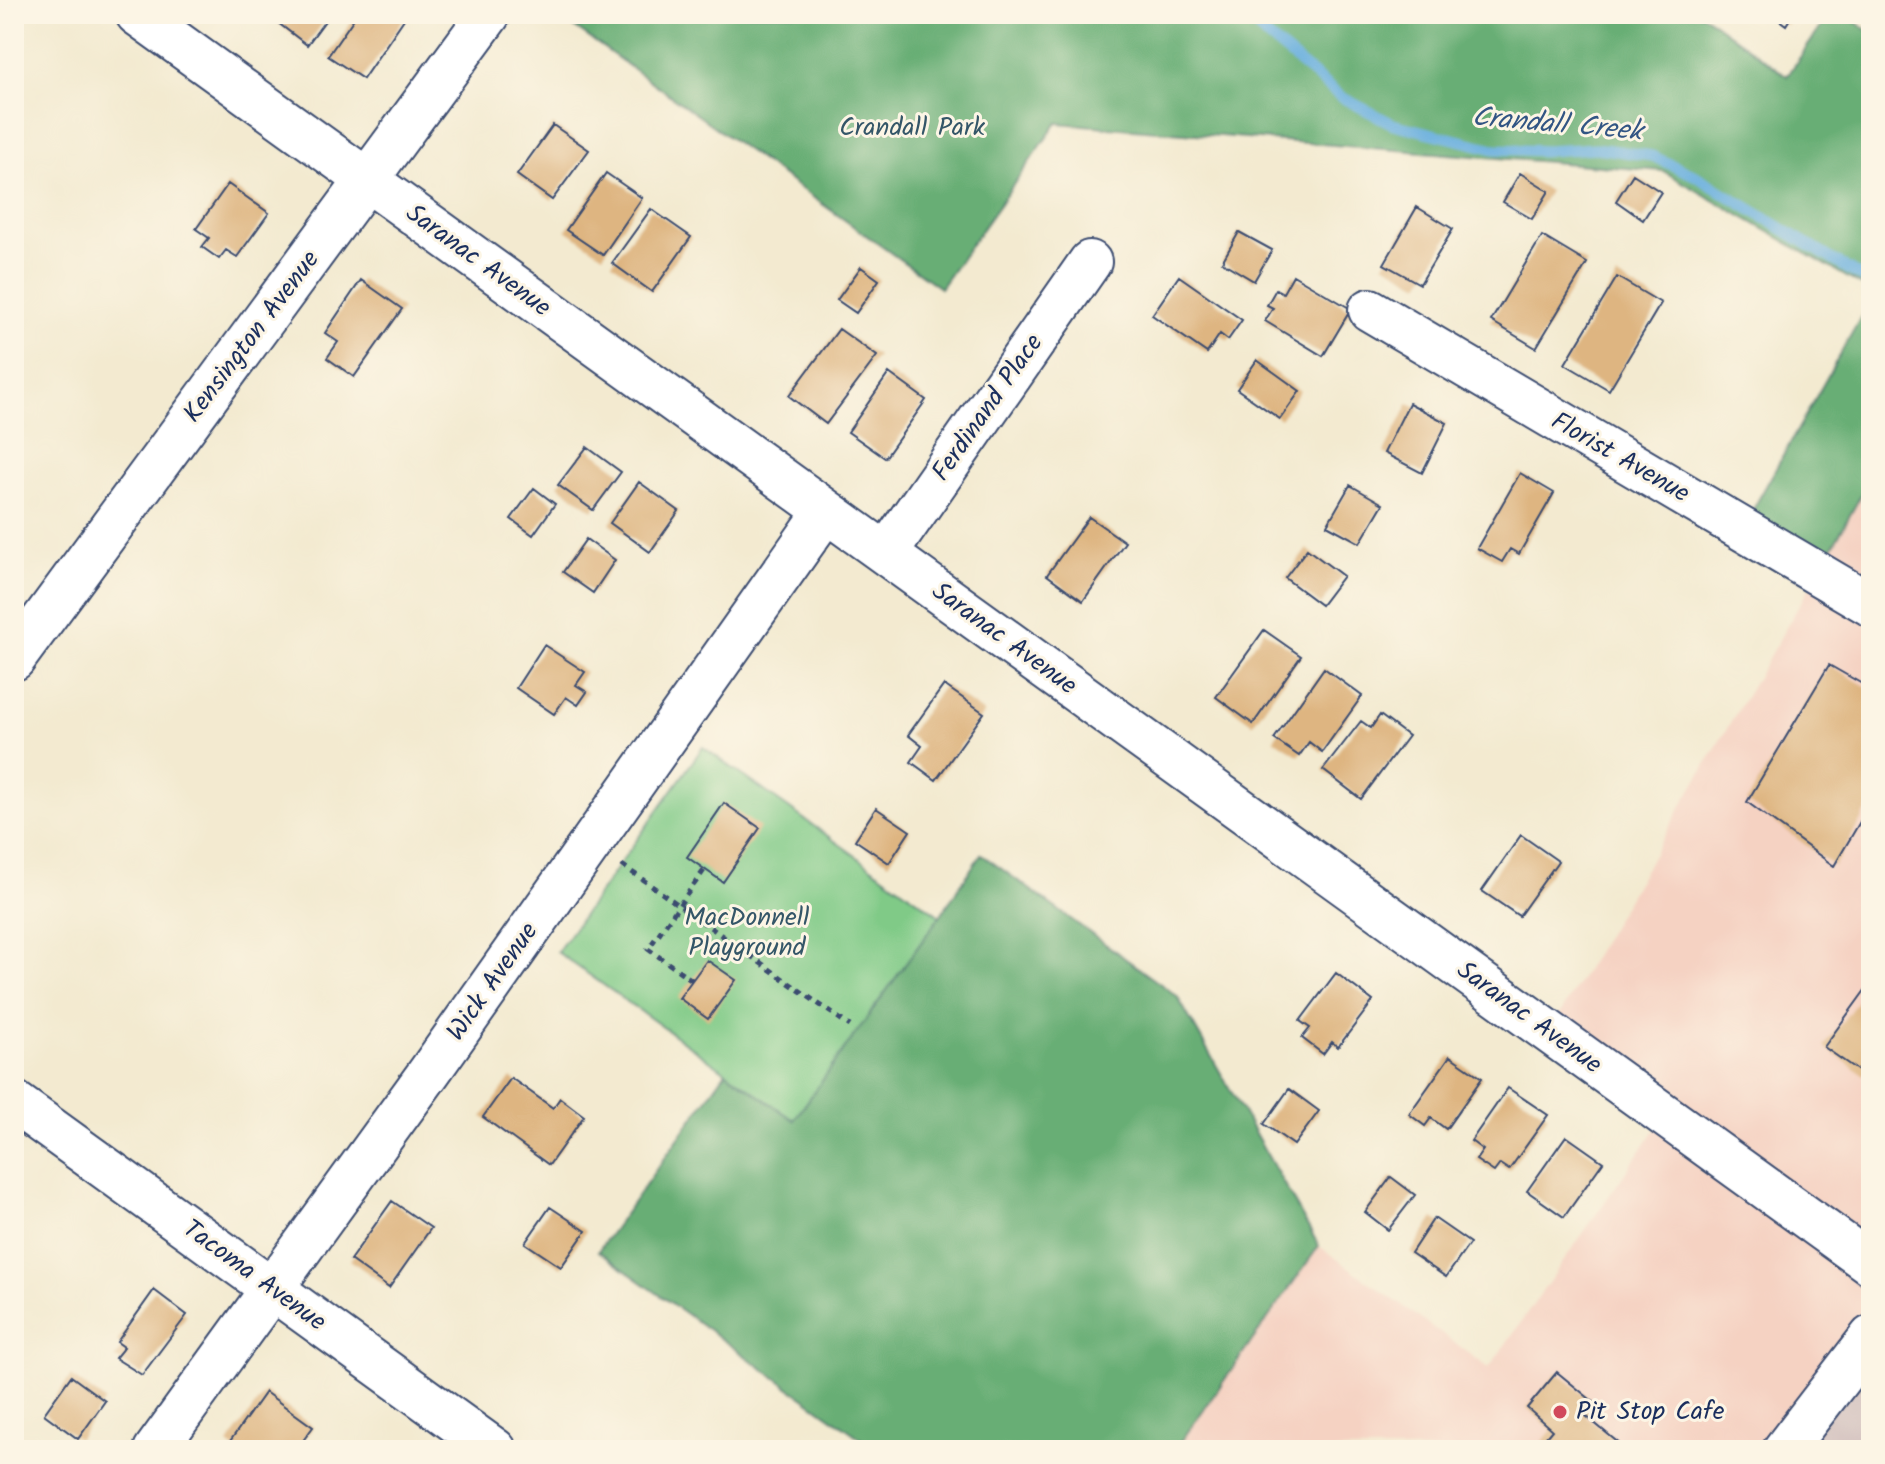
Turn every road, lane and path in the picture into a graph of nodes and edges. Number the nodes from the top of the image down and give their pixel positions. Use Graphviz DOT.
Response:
graph roads {
  1 [pos="137,14"];
  2 [pos="489,14"];
  3 [pos="367,181"];
  4 [pos="1090,262"];
  5 [pos="1370,310"];
  6 [pos="826,511"];
  7 [pos="886,554"];
  8 [pos="1871,605"];
  9 [pos="14,659"];
  10 [pos="592,843"];
  11 [pos="705,869"];
  12 [pos="679,905"];
  13 [pos="692,980"];
  14 [pos="850,1026"];
  15 [pos="14,1102"];
  16 [pos="1871,1264"];
  17 [pos="272,1290"];
  18 [pos="1871,1337"];
  19 [pos="155,1450"];
  20 [pos="495,1450"];
  21 [pos="1784,1450"];
  1 -- 3 [label="street, Saranac Avenue"];
  2 -- 3 [label="street, Kensington Avenue"];
  3 -- 6 [label="street, Saranac Avenue"];
  3 -- 9 [label="street, Kensington Avenue"];
  4 -- 7 [label="street, Ferdinand Place"];
  5 -- 8 [label="street, Florist Avenue"];
  6 -- 7 [label="street, Saranac Avenue"];
  6 -- 10 [label="street, Wick Avenue"];
  7 -- 16 [label="street, Saranac Avenue"];
  10 -- 12 [label="path"];
  10 -- 17 [label="street, Wick Avenue"];
  11 -- 12 [label="path"];
  12 -- 13 [label="path"];
  12 -- 14 [label="path"];
  15 -- 17 [label="street, Tacoma Avenue"];
  17 -- 19 [label="street, Wick Avenue"];
  17 -- 20 [label="street, Tacoma Avenue"];
  18 -- 21 [label="street"];
}
